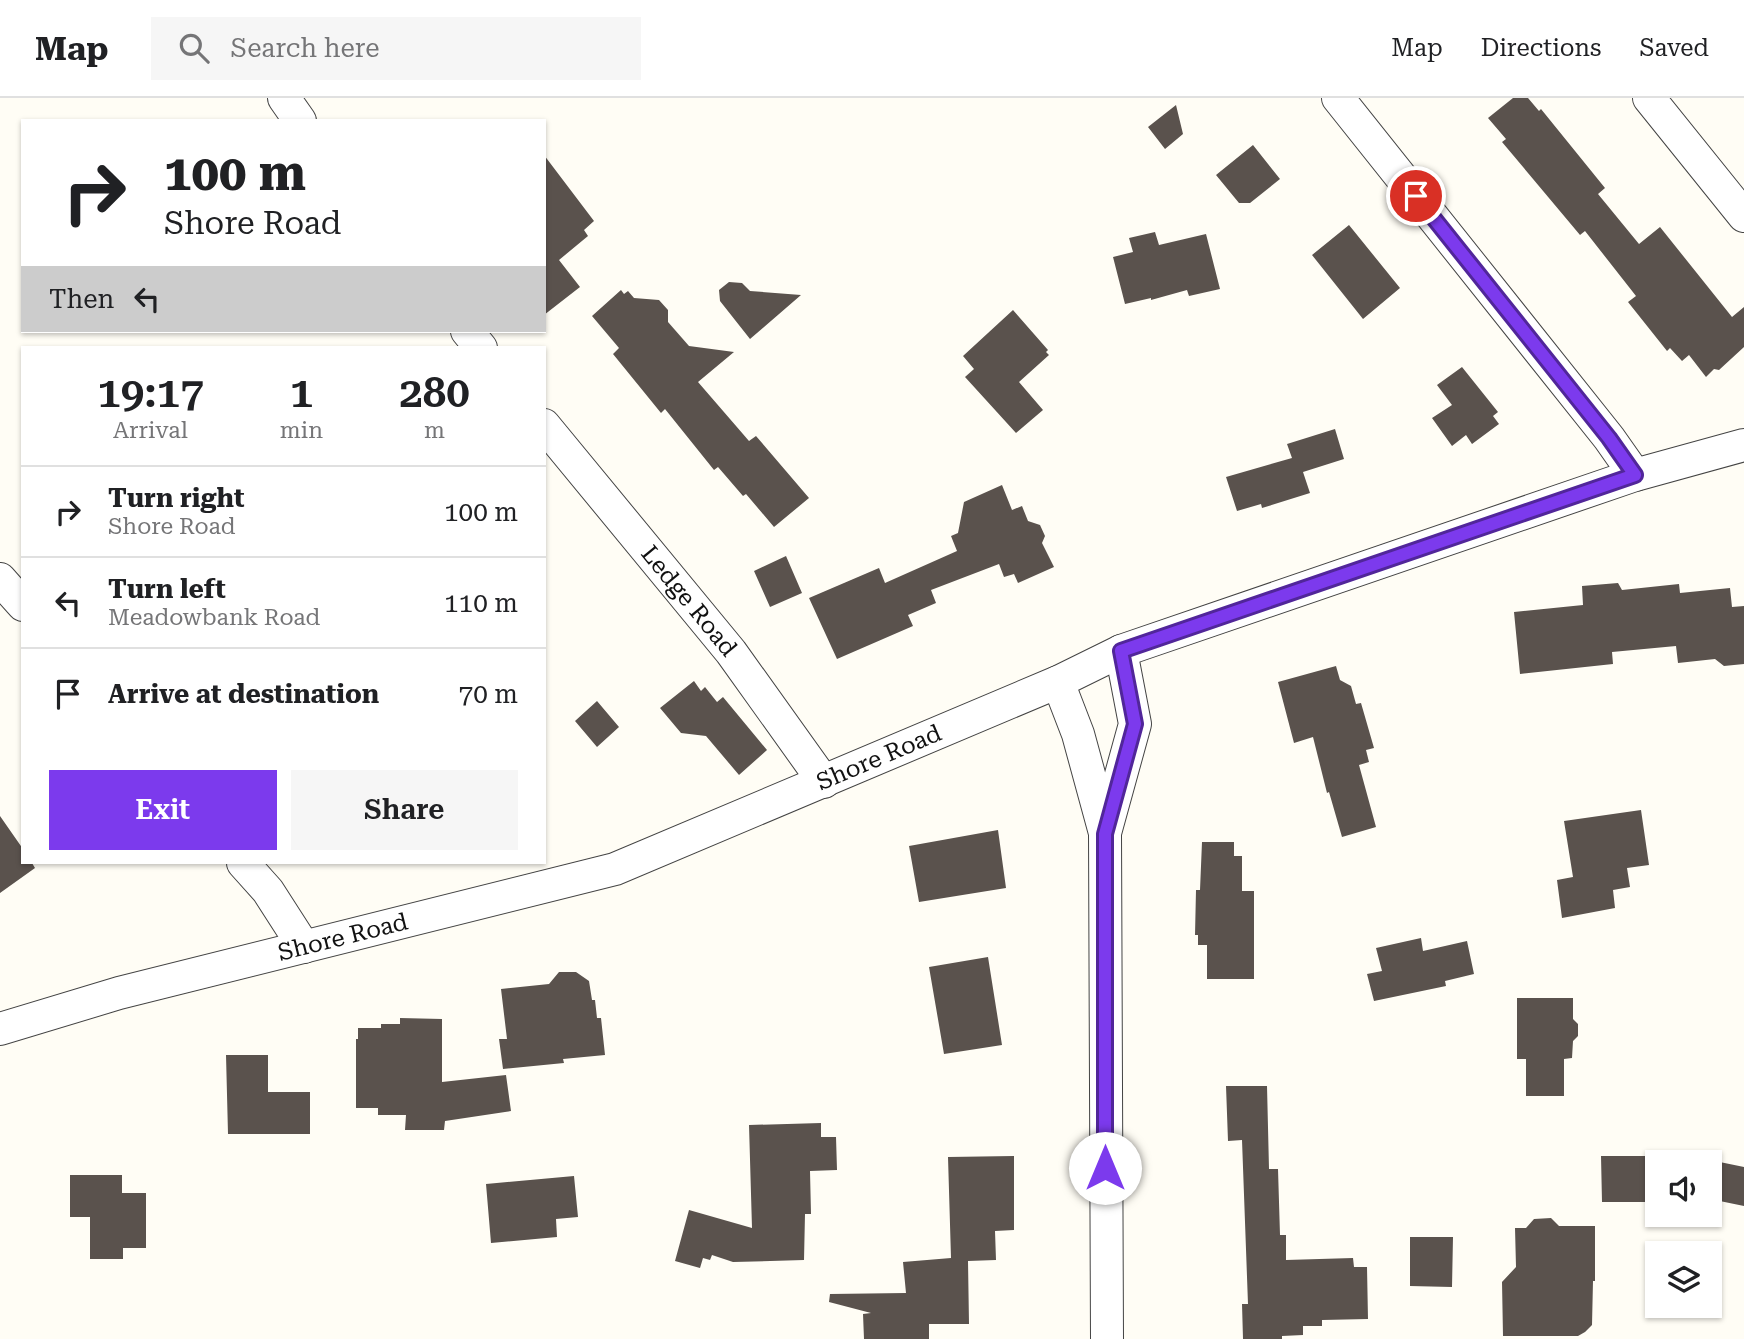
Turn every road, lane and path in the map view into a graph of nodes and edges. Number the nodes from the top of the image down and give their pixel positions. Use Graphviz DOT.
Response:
graph roads {
  1 [pos="284,98"];
  2 [pos="1338,98"];
  3 [pos="1649,98"];
  4 [pos="299,119"];
  5 [pos="1744,216"];
  6 [pos="546,427"];
  7 [pos="1744,445"];
  8 [pos="1635,475"];
  9 [pos="0,579"];
  10 [pos="21,603"];
  11 [pos="1121,651"];
  12 [pos="1058,682"];
  13 [pos="824,782"];
  14 [pos="1105,834"];
  15 [pos="244,864"];
  16 [pos="304,947"];
  17 [pos="0,1029"];
  18 [pos="1107,1339"];
  1 -- 4 [label="street"];
  2 -- 8 [label="street"];
  3 -- 5 [label="street"];
  6 -- 13 [label="street, Ledge Road"];
  7 -- 8 [label="street, Shore Road"];
  8 -- 11 [label="street, Shore Road"];
  9 -- 10 [label="street"];
  11 -- 12 [label="street, Shore Road"];
  11 -- 14 [label="street"];
  12 -- 13 [label="street, Shore Road"];
  12 -- 14 [label="street"];
  13 -- 16 [label="street, Shore Road"];
  14 -- 18 [label="street"];
  15 -- 16 [label="street"];
  16 -- 17 [label="street, Shore Road"];
}
